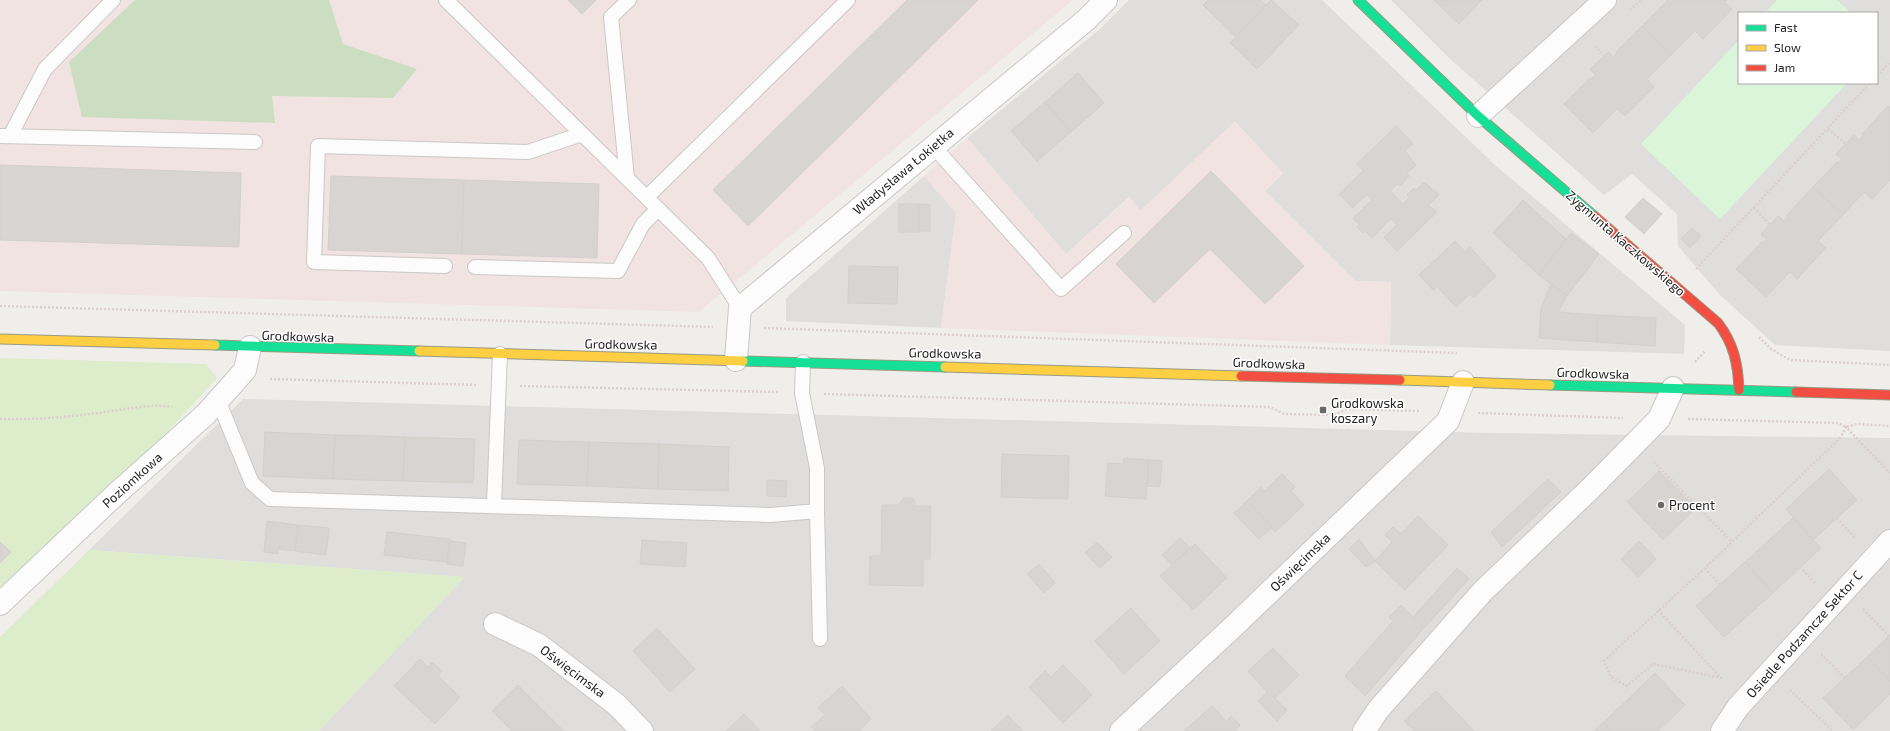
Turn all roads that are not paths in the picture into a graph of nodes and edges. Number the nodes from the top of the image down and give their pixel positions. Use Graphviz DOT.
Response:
graph roads {
  1 [pos="113,0"];
  2 [pos="446,0"];
  3 [pos="629,0"];
  4 [pos="848,0"];
  5 [pos="1106,0"];
  6 [pos="1358,0"];
  7 [pos="1605,0"];
  8 [pos="1478,116"];
  9 [pos="582,134"];
  10 [pos="5,136"];
  11 [pos="255,142"];
  12 [pos="933,146"];
  13 [pos="627,178"];
  14 [pos="646,197"];
  15 [pos="658,209"];
  16 [pos="1124,233"];
  17 [pos="445,266"];
  18 [pos="475,267"];
  19 [pos="739,318"];
  20 [pos="0,339"];
  21 [pos="250,347"];
  22 [pos="500,354"];
  23 [pos="736,360"];
  24 [pos="803,362"];
  25 [pos="1462,382"];
  26 [pos="1673,388"];
  27 [pos="1738,390"];
  28 [pos="1890,395"];
  29 [pos="212,407"];
  30 [pos="494,505"];
  31 [pos="817,511"];
  32 [pos="1890,541"];
  33 [pos="0,604"];
  34 [pos="495,624"];
  35 [pos="820,639"];
  36 [pos="642,731"];
  37 [pos="1121,731"];
  38 [pos="1364,731"];
  39 [pos="1722,731"];
  1 -- 10 [label="lane"];
  2 -- 9 [label="lane"];
  3 -- 13 [label="lane"];
  4 -- 14 [label="lane"];
  5 -- 12 [label="street, Władysława Łokietka"];
  6 -- 8 [label="main road, Zygmunta Kaczkowskiego"];
  7 -- 8 [label="street"];
  8 -- 27 [label="main road, Zygmunta Kaczkowskiego"];
  9 -- 13 [label="lane"];
  9 -- 17 [label="lane"];
  10 -- 11 [label="lane"];
  12 -- 16 [label="lane"];
  12 -- 19 [label="street, Władysława Łokietka"];
  13 -- 14 [label="lane"];
  14 -- 15 [label="lane"];
  15 -- 18 [label="lane"];
  15 -- 19 [label="lane"];
  19 -- 23 [label="street"];
  20 -- 21 [label="main road, Grodkowska"];
  21 -- 22 [label="main road, Grodkowska"];
  21 -- 29 [label="street, Poziomkowa"];
  22 -- 23 [label="main road, Grodkowska"];
  22 -- 30 [label="lane"];
  23 -- 24 [label="main road, Grodkowska"];
  24 -- 25 [label="main road, Grodkowska"];
  24 -- 31 [label="lane"];
  25 -- 26 [label="main road, Grodkowska"];
  25 -- 37 [label="street, Oświęcimska"];
  26 -- 27 [label="main road, Grodkowska"];
  26 -- 38 [label="street"];
  27 -- 28 [label="main road, Grodkowska"];
  29 -- 30 [label="lane"];
  29 -- 33 [label="street, Poziomkowa"];
  30 -- 31 [label="lane"];
  31 -- 35 [label="lane"];
  32 -- 39 [label="street, Osiedle Podzamcze Sektor C"];
  34 -- 36 [label="street, Oświęcimska"];
}
